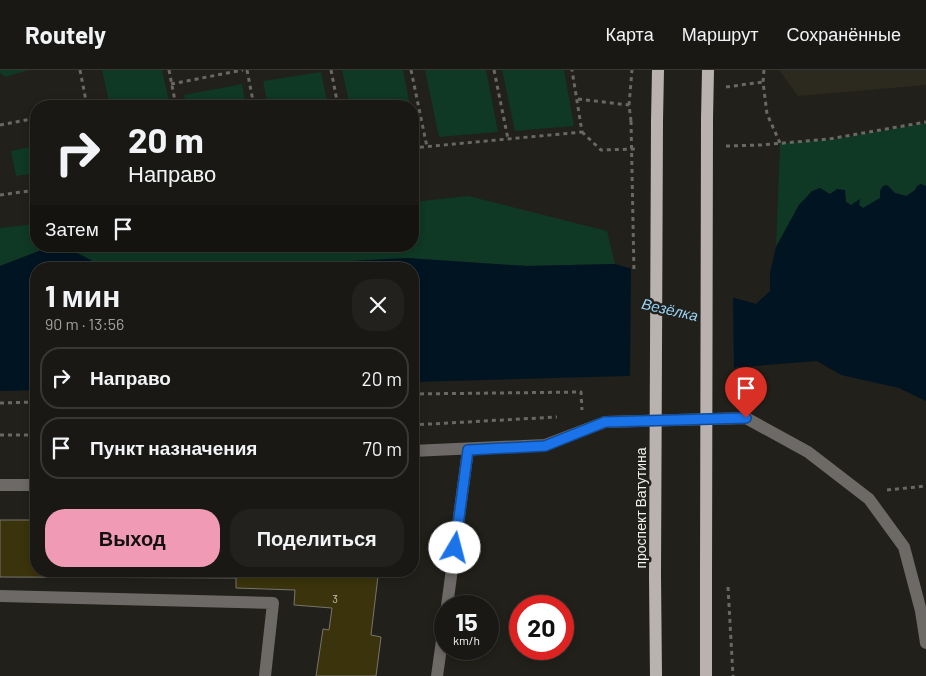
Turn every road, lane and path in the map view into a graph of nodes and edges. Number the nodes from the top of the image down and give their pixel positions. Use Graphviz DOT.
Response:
graph roads {
  1 [pos="80,70"];
  2 [pos="168,70"];
  3 [pos="243,70"];
  4 [pos="247,70"];
  5 [pos="331,70"];
  6 [pos="411,70"];
  7 [pos="494,70"];
  8 [pos="572,70"];
  9 [pos="632,70"];
  10 [pos="658,70"];
  11 [pos="708,70"];
  12 [pos="764,70"];
  13 [pos="763,82"];
  14 [pos="171,84"];
  15 [pos="724,87"];
  16 [pos="578,99"];
  17 [pos="86,100"];
  18 [pos="175,100"];
  19 [pos="253,100"];
  20 [pos="337,100"];
  21 [pos="417,100"];
  22 [pos="629,105"];
  23 [pos="419,108"];
  24 [pos="30,119"];
  25 [pos="631,121"];
  26 [pos="926,123"];
  27 [pos="0,124"];
  28 [pos="508,139"];
  29 [pos="427,147"];
  30 [pos="419,148"];
  31 [pos="30,191"];
  32 [pos="0,196"];
  33 [pos="419,394"];
  34 [pos="30,402"];
  35 [pos="0,403"];
  36 [pos="583,416"];
  37 [pos="30,435"];
  38 [pos="0,436"];
  39 [pos="468,450"];
  40 [pos="419,451"];
  41 [pos="0,485"];
  42 [pos="30,485"];
  43 [pos="926,486"];
  44 [pos="882,490"];
  45 [pos="728,577"];
  46 [pos="448,595"];
  47 [pos="0,596"];
  48 [pos="926,643"];
  49 [pos="439,660"];
  50 [pos="265,676"];
  51 [pos="437,676"];
  52 [pos="656,676"];
  53 [pos="706,676"];
  54 [pos="733,676"];
  1 -- 17 [label="path"];
  2 -- 14 [label="path"];
  3 -- 14 [label="path"];
  4 -- 19 [label="path"];
  5 -- 20 [label="path"];
  6 -- 21 [label="path"];
  7 -- 28 [label="path"];
  8 -- 16 [label="path"];
  9 -- 22 [label="path"];
  10 -- 52 [label="main road, проспект Ватутина, bridge"];
  11 -- 53 [label="main road, bridge"];
  12 -- 13 [label="path"];
  13 -- 15 [label="path"];
  13 -- 26 [label="path"];
  14 -- 18 [label="path"];
  16 -- 22 [label="path"];
  16 -- 28 [label="path"];
  22 -- 25 [label="path"];
  23 -- 29 [label="path"];
  24 -- 27 [label="path"];
  28 -- 29 [label="path"];
  29 -- 30 [label="path"];
  31 -- 32 [label="path"];
  33 -- 36 [label="path"];
  34 -- 35 [label="path"];
  37 -- 38 [label="path"];
  39 -- 40 [label="lane"];
  39 -- 46 [label="lane"];
  39 -- 48 [label="lane"];
  41 -- 42 [label="lane"];
  43 -- 44 [label="path"];
  45 -- 54 [label="path"];
  47 -- 50 [label="lane"];
  49 -- 51 [label="lane"];
}
